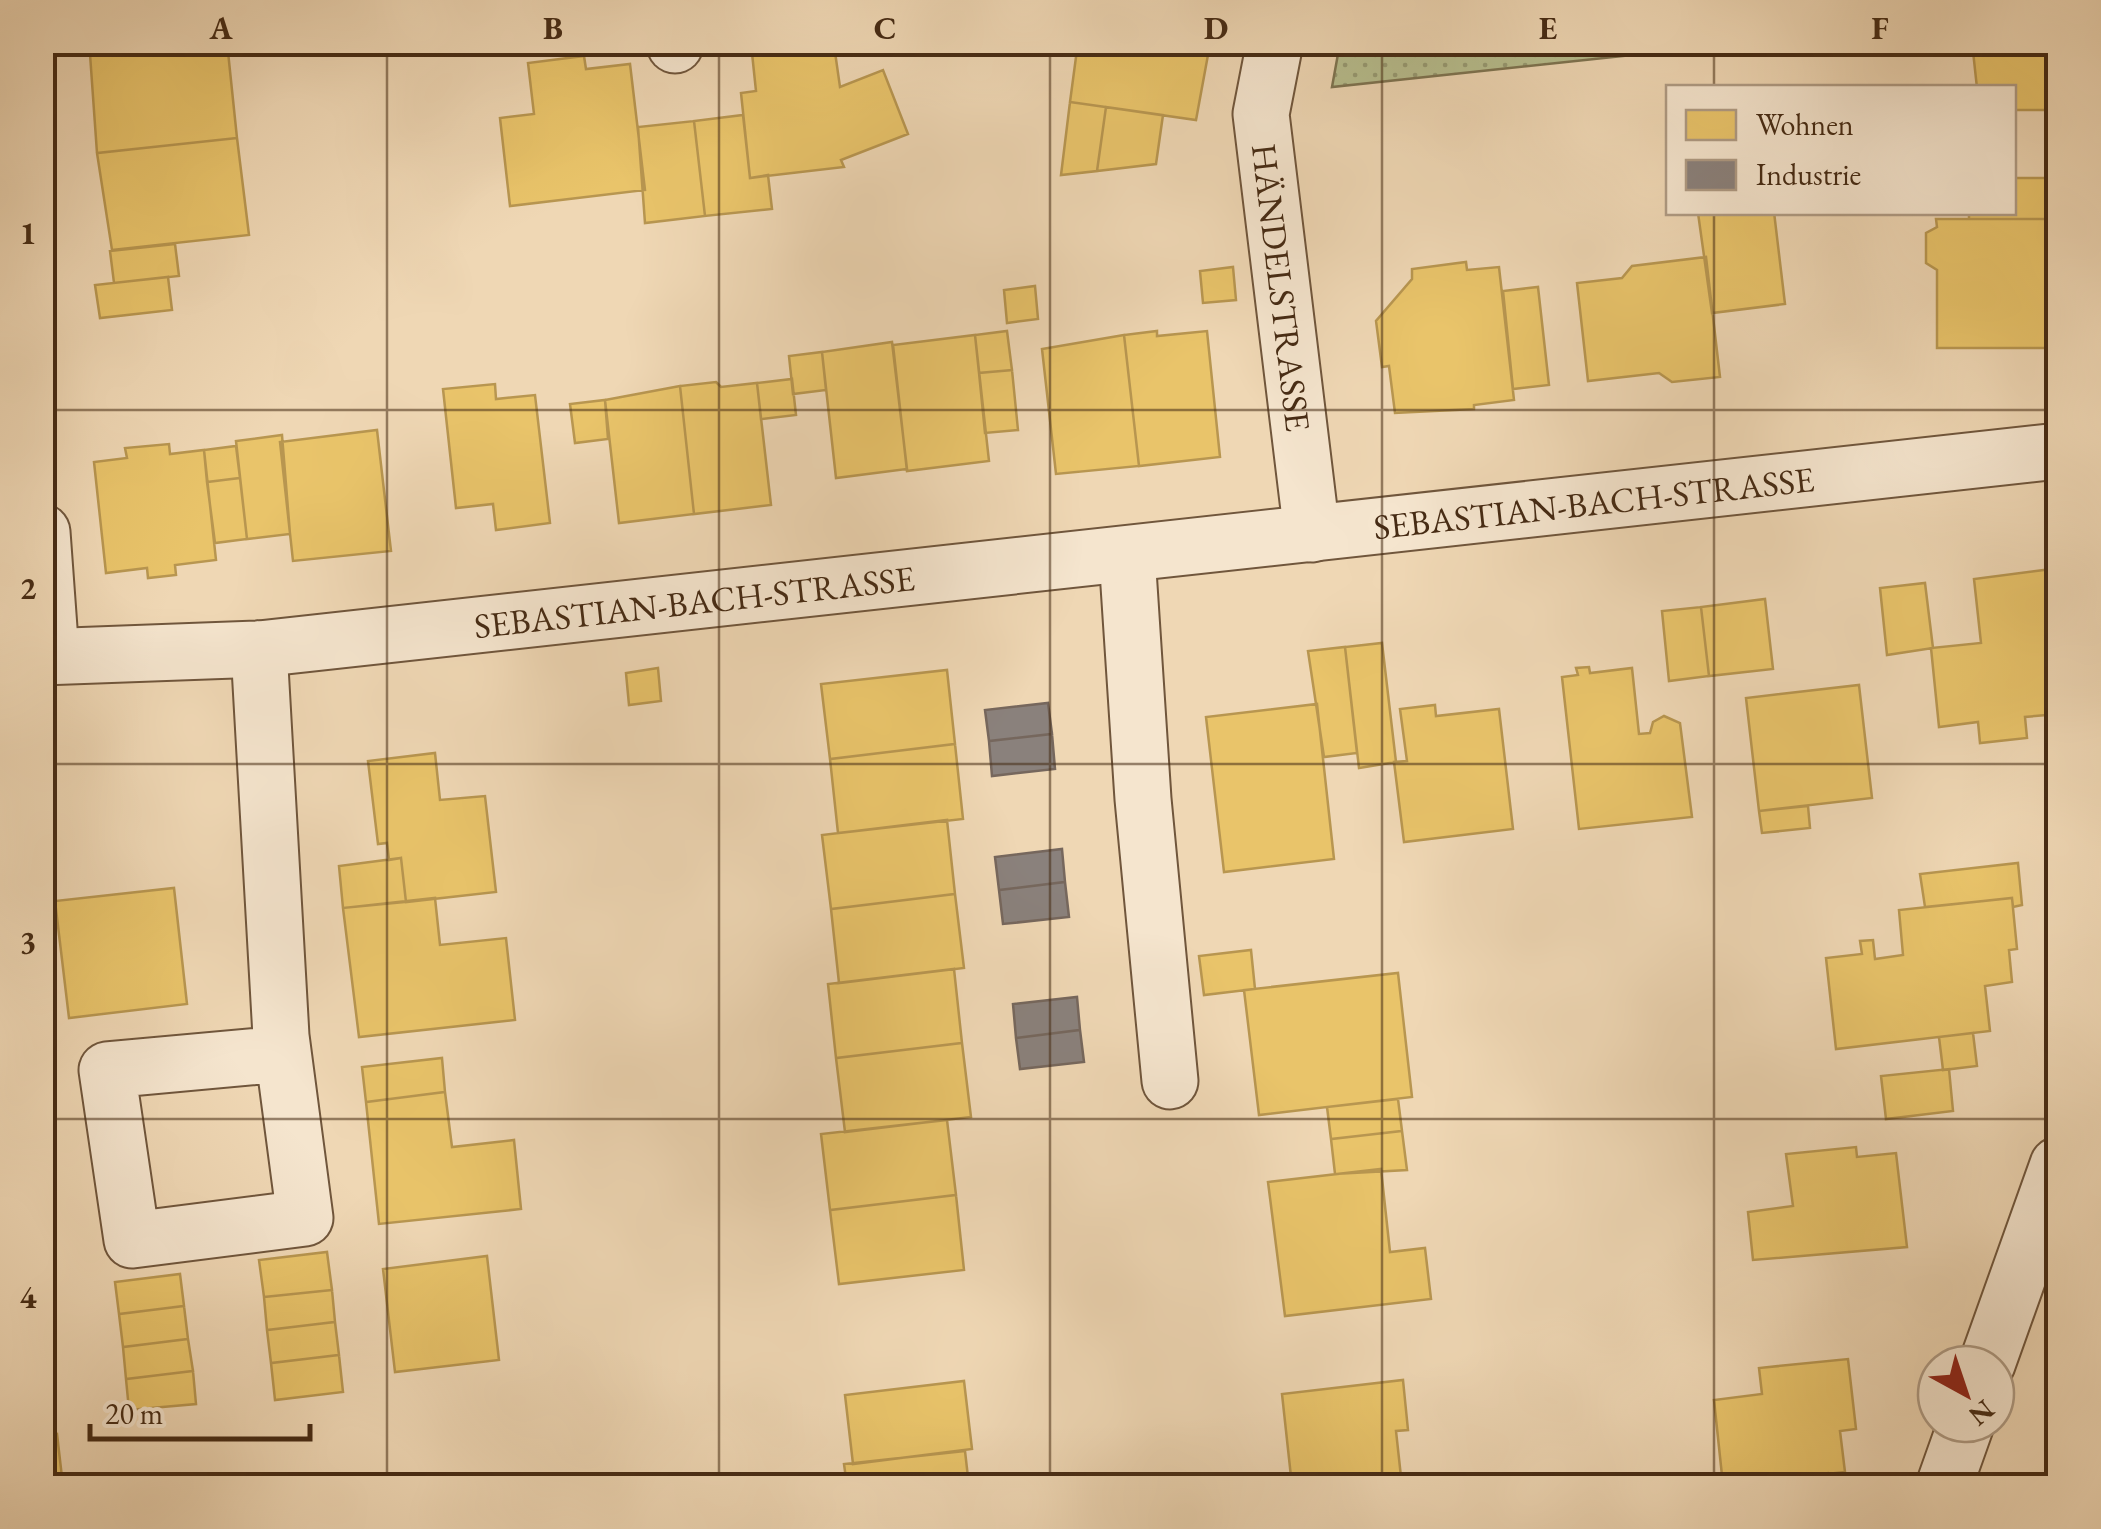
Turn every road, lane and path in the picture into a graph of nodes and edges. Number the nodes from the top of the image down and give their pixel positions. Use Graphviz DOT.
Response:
graph roads {
  1 [pos="1275,42"];
  2 [pos="2058,451"];
  3 [pos="42,532"];
  4 [pos="1312,534"];
  5 [pos="1127,555"];
  6 [pos="259,649"];
  7 [pos="47,656"];
  8 [pos="282,1054"];
  9 [pos="1170,1081"];
  10 [pos="2058,1165"];
  11 [pos="1994,1344"];
  12 [pos="1959,1444"];
  13 [pos="1944,1486"];
  1 -- 4 [label="street, HÄNDELSTRASSE"];
  2 -- 4 [label="street, SEBASTIAN-BACH-STRASSE"];
  3 -- 7 [label="street"];
  4 -- 5 [label="street, SEBASTIAN-BACH-STRASSE"];
  5 -- 6 [label="street, SEBASTIAN-BACH-STRASSE"];
  5 -- 9 [label="street"];
  6 -- 7 [label="street, SEBASTIAN-BACH-STRASSE"];
  6 -- 8 [label="street"];
  10 -- 11 [label="street"];
  12 -- 13 [label="street"];
}
